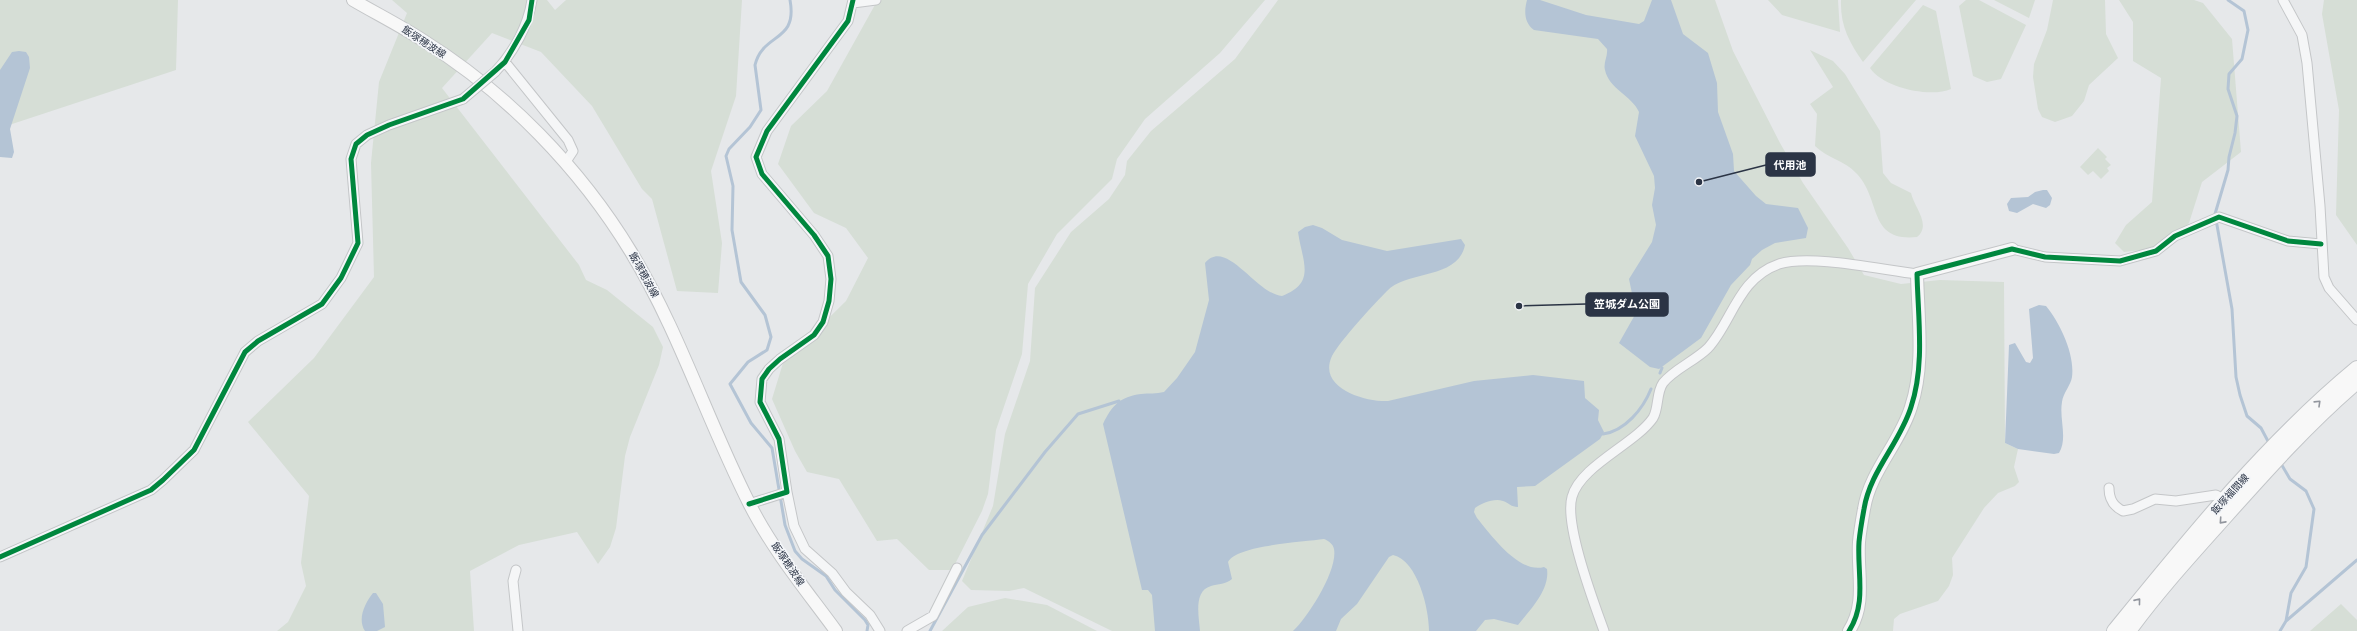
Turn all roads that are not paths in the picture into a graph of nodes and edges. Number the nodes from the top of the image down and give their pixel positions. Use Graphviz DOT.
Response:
graph roads {
  1 [pos="353,0"];
  2 [pos="532,0"];
  3 [pos="876,0"];
  4 [pos="2283,0"];
  5 [pos="853,1"];
  6 [pos="505,62"];
  7 [pos="565,163"];
  8 [pos="2321,244"];
  9 [pos="2012,249"];
  10 [pos="1917,274"];
  11 [pos="2357,320"];
  12 [pos="2357,368"];
  13 [pos="2357,382"];
  14 [pos="2283,445"];
  15 [pos="2109,488"];
  16 [pos="787,492"];
  17 [pos="2230,503"];
  18 [pos="749,504"];
  19 [pos="0,557"];
  20 [pos="957,568"];
  21 [pos="516,570"];
  22 [pos="518,631"];
  23 [pos="836,631"];
  24 [pos="880,631"];
  25 [pos="907,631"];
  26 [pos="1604,631"];
  27 [pos="1849,631"];
  28 [pos="2114,631"];
  29 [pos="2129,631"];
  1 -- 7 [label="main road, 飯塚穂波線"];
  2 -- 6 [label="street"];
  3 -- 5 [label="street"];
  4 -- 8 [label="street"];
  5 -- 16 [label="street"];
  6 -- 7 [label="street"];
  6 -- 19 [label="street, bridge"];
  7 -- 18 [label="main road, 飯塚穂波線"];
  8 -- 9 [label="street"];
  8 -- 11 [label="street"];
  9 -- 10 [label="main road"];
  10 -- 26 [label="street"];
  10 -- 27 [label="main road"];
  14 -- 12 [label="main road, 飯塚福間線, one-way"];
  13 -- 14 [label="main road, 飯塚福間線"];
  14 -- 17 [label="main road, 飯塚福間線"];
  15 -- 17 [label="street"];
  16 -- 18 [label="street"];
  16 -- 24 [label="street"];
  28 -- 17 [label="main road, 飯塚福間線, one-way"];
  17 -- 29 [label="main road, 飯塚福間線, one-way"];
  18 -- 23 [label="main road, 飯塚穂波線"];
  20 -- 25 [label="street"];
  21 -- 22 [label="street"];
}
